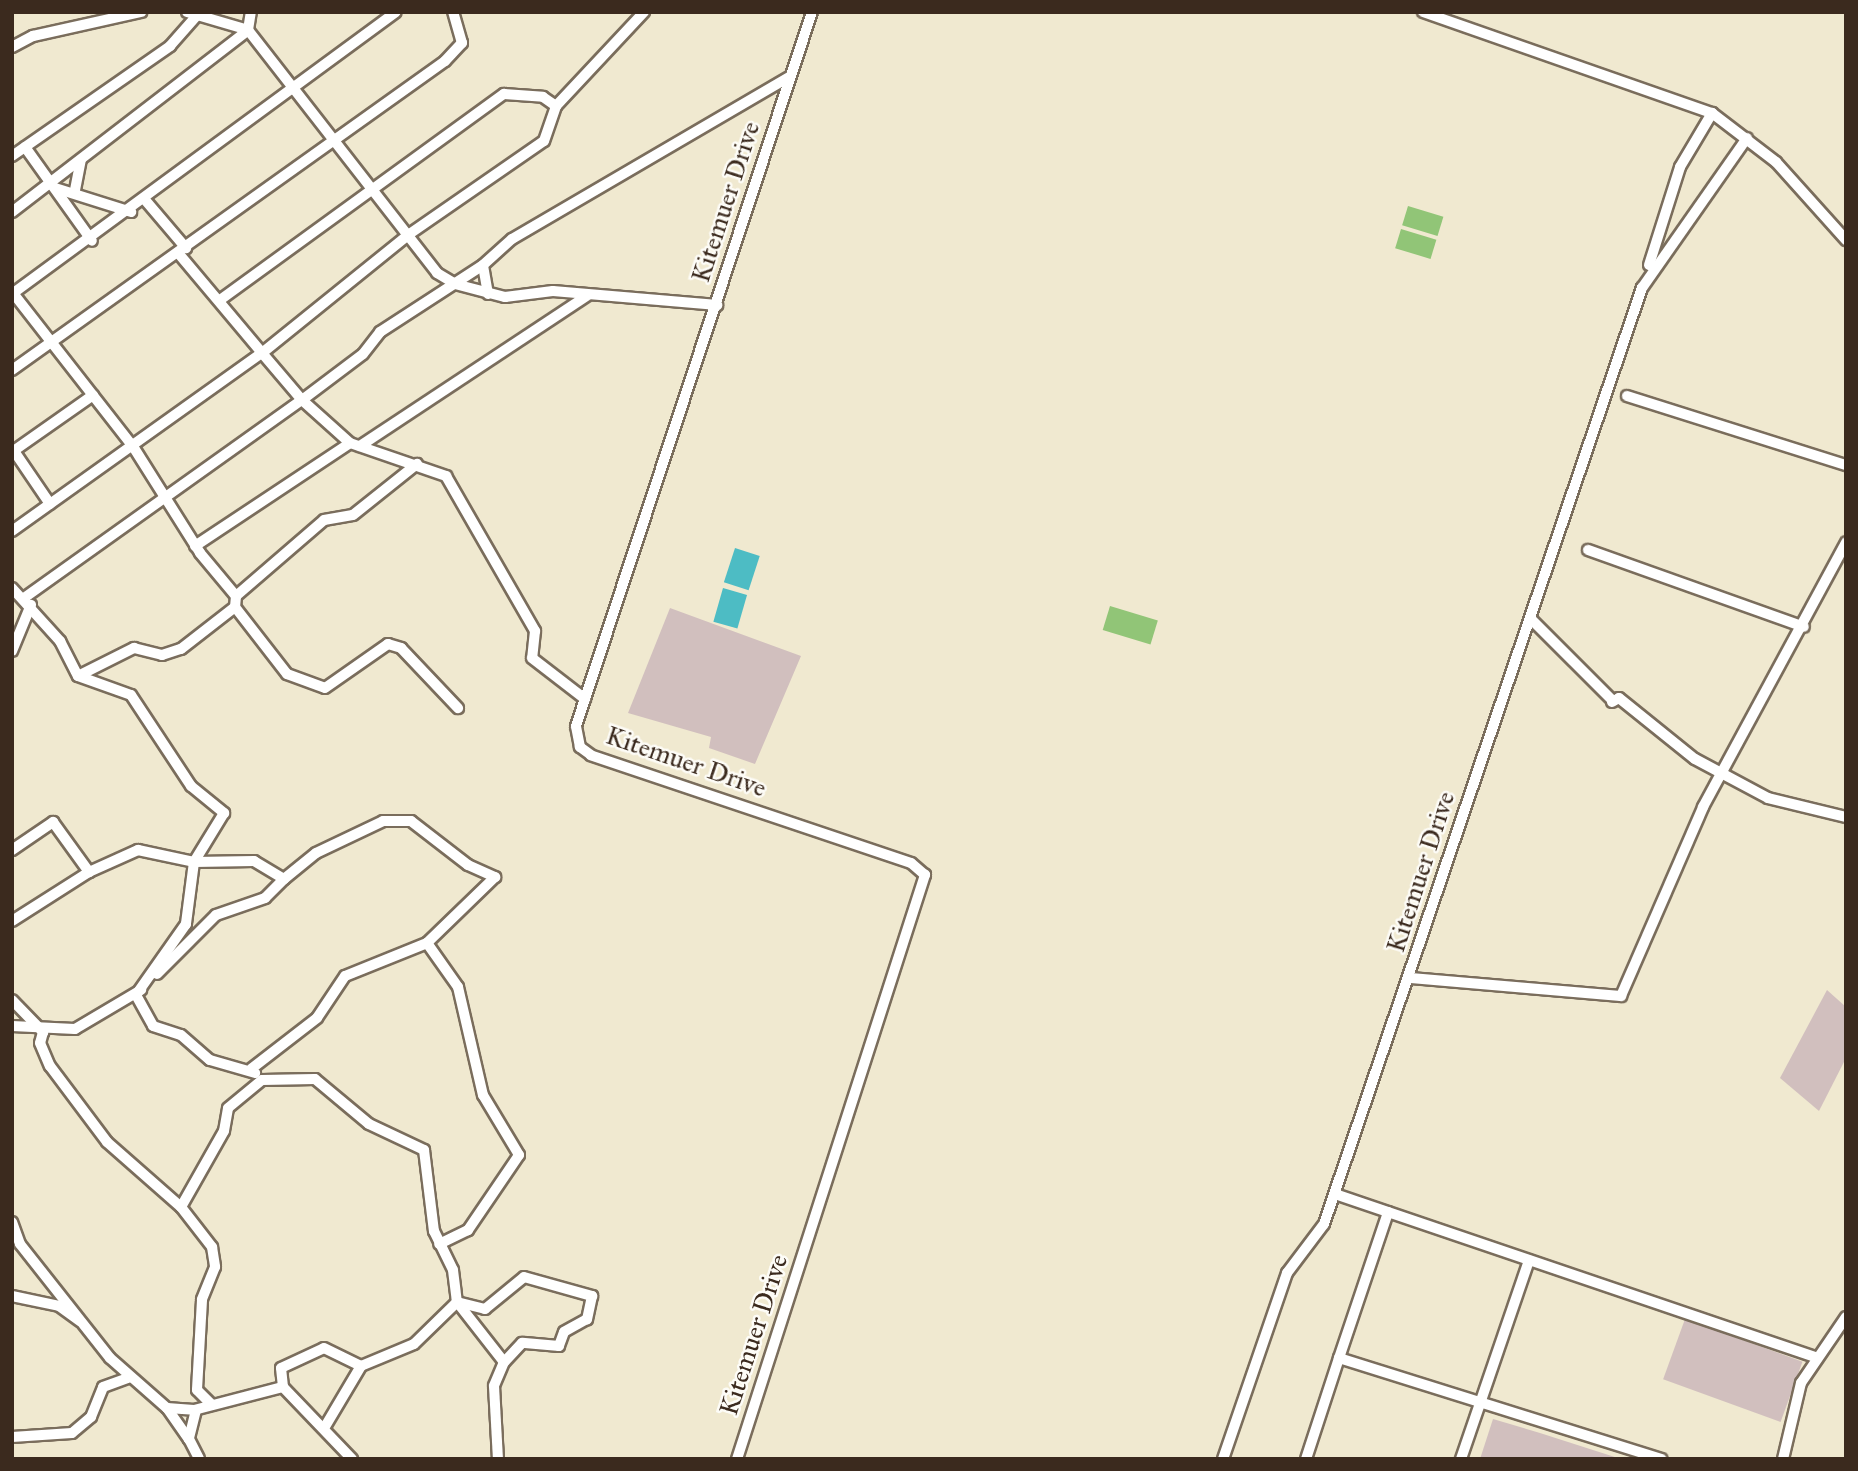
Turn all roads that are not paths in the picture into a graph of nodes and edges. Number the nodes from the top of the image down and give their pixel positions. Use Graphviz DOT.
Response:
graph roads {
  1 [pos="141,12"];
  2 [pos="251,12"];
  3 [pos="396,12"];
  4 [pos="453,12"];
  5 [pos="644,12"];
  6 [pos="812,12"];
  7 [pos="1423,12"];
  8 [pos="195,13"];
  9 [pos="107,16"];
  10 [pos="248,30"];
  11 [pos="12,47"];
  12 [pos="789,77"];
  13 [pos="292,87"];
  14 [pos="556,107"];
  15 [pos="1712,113"];
  16 [pos="1747,138"];
  17 [pos="332,142"];
  18 [pos="25,147"];
  19 [pos="12,156"];
  20 [pos="81,160"];
  21 [pos="52,186"];
  22 [pos="75,190"];
  23 [pos="371,191"];
  24 [pos="146,201"];
  25 [pos="12,212"];
  26 [pos="131,212"];
  27 [pos="408,234"];
  28 [pos="1846,240"];
  29 [pos="92,241"];
  30 [pos="182,251"];
  31 [pos="483,265"];
  32 [pos="455,284"];
  33 [pos="1642,288"];
  34 [pos="13,293"];
  35 [pos="488,294"];
  36 [pos="587,296"];
  37 [pos="220,300"];
  38 [pos="717,304"];
  39 [pos="52,342"];
  40 [pos="262,353"];
  41 [pos="12,370"];
  42 [pos="93,395"];
  43 [pos="1627,396"];
  44 [pos="302,400"];
  45 [pos="355,445"];
  46 [pos="134,448"];
  47 [pos="13,452"];
  48 [pos="417,464"];
  49 [pos="1846,465"];
  50 [pos="166,494"];
  51 [pos="50,504"];
  52 [pos="12,531"];
  53 [pos="1846,542"];
  54 [pos="195,546"];
  55 [pos="1588,550"];
  56 [pos="12,588"];
  57 [pos="28,601"];
  58 [pos="236,602"];
  59 [pos="1531,619"];
  60 [pos="1804,626"];
  61 [pos="12,651"];
  62 [pos="78,676"];
  63 [pos="586,699"];
  64 [pos="458,708"];
  65 [pos="1721,774"];
  66 [pos="1846,817"];
  67 [pos="12,850"];
  68 [pos="194,862"];
  69 [pos="89,872"];
  70 [pos="284,879"];
  71 [pos="12,921"];
  72 [pos="427,943"];
  73 [pos="1410,978"];
  74 [pos="136,995"];
  75 [pos="12,1000"];
  76 [pos="12,1026"];
  77 [pos="43,1031"];
  78 [pos="251,1069"];
  79 [pos="262,1080"];
  80 [pos="1335,1194"];
  81 [pos="181,1207"];
  82 [pos="1388,1212"];
  83 [pos="12,1222"];
  84 [pos="439,1244"];
  85 [pos="1529,1260"];
  86 [pos="12,1296"];
  87 [pos="457,1302"];
  88 [pos="1846,1317"];
  89 [pos="88,1327"];
  90 [pos="1815,1357"];
  91 [pos="1339,1358"];
  92 [pos="504,1362"];
  93 [pos="361,1366"];
  94 [pos="130,1377"];
  95 [pos="283,1387"];
  96 [pos="1480,1402"];
  97 [pos="211,1405"];
  98 [pos="167,1408"];
  99 [pos="196,1410"];
  100 [pos="326,1425"];
  101 [pos="12,1437"];
  102 [pos="189,1439"];
  103 [pos="198,1459"];
  104 [pos="352,1459"];
  105 [pos="498,1459"];
  106 [pos="737,1459"];
  107 [pos="1223,1459"];
  108 [pos="1306,1459"];
  109 [pos="1461,1459"];
  110 [pos="1662,1459"];
  111 [pos="1783,1459"];
  1 -- 9 [label="street"];
  2 -- 10 [label="street"];
  3 -- 13 [label="street"];
  4 -- 17 [label="street"];
  5 -- 14 [label="street"];
  6 -- 12 [label="street, Kitemuer Drive"];
  7 -- 15 [label="street"];
  8 -- 10 [label="street"];
  8 -- 18 [label="street"];
  9 -- 11 [label="street"];
  10 -- 13 [label="street"];
  10 -- 20 [label="street"];
  12 -- 31 [label="street"];
  12 -- 38 [label="street, Kitemuer Drive"];
  13 -- 17 [label="street"];
  13 -- 24 [label="street"];
  14 -- 23 [label="street"];
  14 -- 27 [label="street"];
  15 -- 16 [label="street"];
  15 -- 33 [label="street, Kitemuer Drive"];
  16 -- 28 [label="street"];
  16 -- 33 [label="street, Kitemuer Drive"];
  17 -- 23 [label="street"];
  17 -- 30 [label="street"];
  18 -- 19 [label="street"];
  18 -- 21 [label="street"];
  20 -- 21 [label="street"];
  20 -- 22 [label="street"];
  21 -- 22 [label="street"];
  21 -- 25 [label="street"];
  21 -- 29 [label="street"];
  22 -- 26 [label="street"];
  23 -- 27 [label="street"];
  23 -- 37 [label="street"];
  24 -- 26 [label="street"];
  24 -- 30 [label="street"];
  26 -- 29 [label="street"];
  27 -- 32 [label="street"];
  27 -- 40 [label="street"];
  29 -- 34 [label="street"];
  30 -- 37 [label="street"];
  30 -- 39 [label="street"];
  31 -- 32 [label="street"];
  31 -- 35 [label="street"];
  32 -- 35 [label="street"];
  32 -- 44 [label="street"];
  33 -- 59 [label="street, Kitemuer Drive"];
  34 -- 39 [label="street"];
  35 -- 36 [label="street"];
  36 -- 38 [label="street"];
  36 -- 45 [label="street"];
  37 -- 40 [label="street"];
  38 -- 63 [label="street, Kitemuer Drive"];
  39 -- 41 [label="street"];
  39 -- 42 [label="street"];
  40 -- 44 [label="street"];
  40 -- 46 [label="street"];
  42 -- 46 [label="street"];
  42 -- 47 [label="street"];
  43 -- 49 [label="street"];
  44 -- 45 [label="street"];
  44 -- 50 [label="street"];
  45 -- 48 [label="street"];
  45 -- 54 [label="street"];
  46 -- 50 [label="street"];
  46 -- 51 [label="street"];
  47 -- 51 [label="street"];
  48 -- 58 [label="street"];
  48 -- 63 [label="street"];
  50 -- 54 [label="street"];
  50 -- 57 [label="street"];
  51 -- 52 [label="street"];
  53 -- 60 [label="street"];
  54 -- 58 [label="street"];
  55 -- 60 [label="street"];
  56 -- 57 [label="street"];
  57 -- 61 [label="street"];
  57 -- 62 [label="street"];
  58 -- 62 [label="street"];
  58 -- 64 [label="street"];
  59 -- 65 [label="street"];
  59 -- 73 [label="street, Kitemuer Drive"];
  60 -- 65 [label="street"];
  62 -- 68 [label="street"];
  63 -- 106 [label="street, Kitemuer Drive"];
  65 -- 66 [label="street"];
  65 -- 73 [label="street"];
  67 -- 69 [label="street"];
  68 -- 69 [label="street"];
  68 -- 70 [label="street"];
  68 -- 74 [label="street"];
  69 -- 71 [label="street"];
  70 -- 72 [label="street"];
  70 -- 74 [label="street"];
  72 -- 78 [label="street"];
  72 -- 84 [label="street"];
  73 -- 80 [label="street, Kitemuer Drive"];
  74 -- 77 [label="street"];
  74 -- 78 [label="street"];
  75 -- 77 [label="street"];
  76 -- 77 [label="street"];
  77 -- 81 [label="street"];
  78 -- 79 [label="street"];
  79 -- 81 [label="street"];
  79 -- 84 [label="street"];
  80 -- 82 [label="street"];
  80 -- 107 [label="street, Kitemuer Drive"];
  81 -- 97 [label="street"];
  82 -- 85 [label="street"];
  82 -- 91 [label="street"];
  83 -- 89 [label="street"];
  84 -- 87 [label="street"];
  85 -- 90 [label="street"];
  85 -- 96 [label="street"];
  86 -- 89 [label="street"];
  87 -- 92 [label="street"];
  87 -- 92 [label="street"];
  87 -- 93 [label="street"];
  88 -- 90 [label="street"];
  89 -- 94 [label="street"];
  90 -- 111 [label="street"];
  91 -- 96 [label="street"];
  91 -- 108 [label="street"];
  92 -- 105 [label="street"];
  93 -- 95 [label="street"];
  93 -- 100 [label="street"];
  94 -- 98 [label="street"];
  94 -- 101 [label="street"];
  95 -- 97 [label="street"];
  95 -- 100 [label="street"];
  96 -- 109 [label="street"];
  96 -- 110 [label="street"];
  97 -- 99 [label="street"];
  98 -- 99 [label="street"];
  98 -- 102 [label="street"];
  99 -- 102 [label="street"];
  100 -- 104 [label="street"];
  102 -- 103 [label="street"];
}
